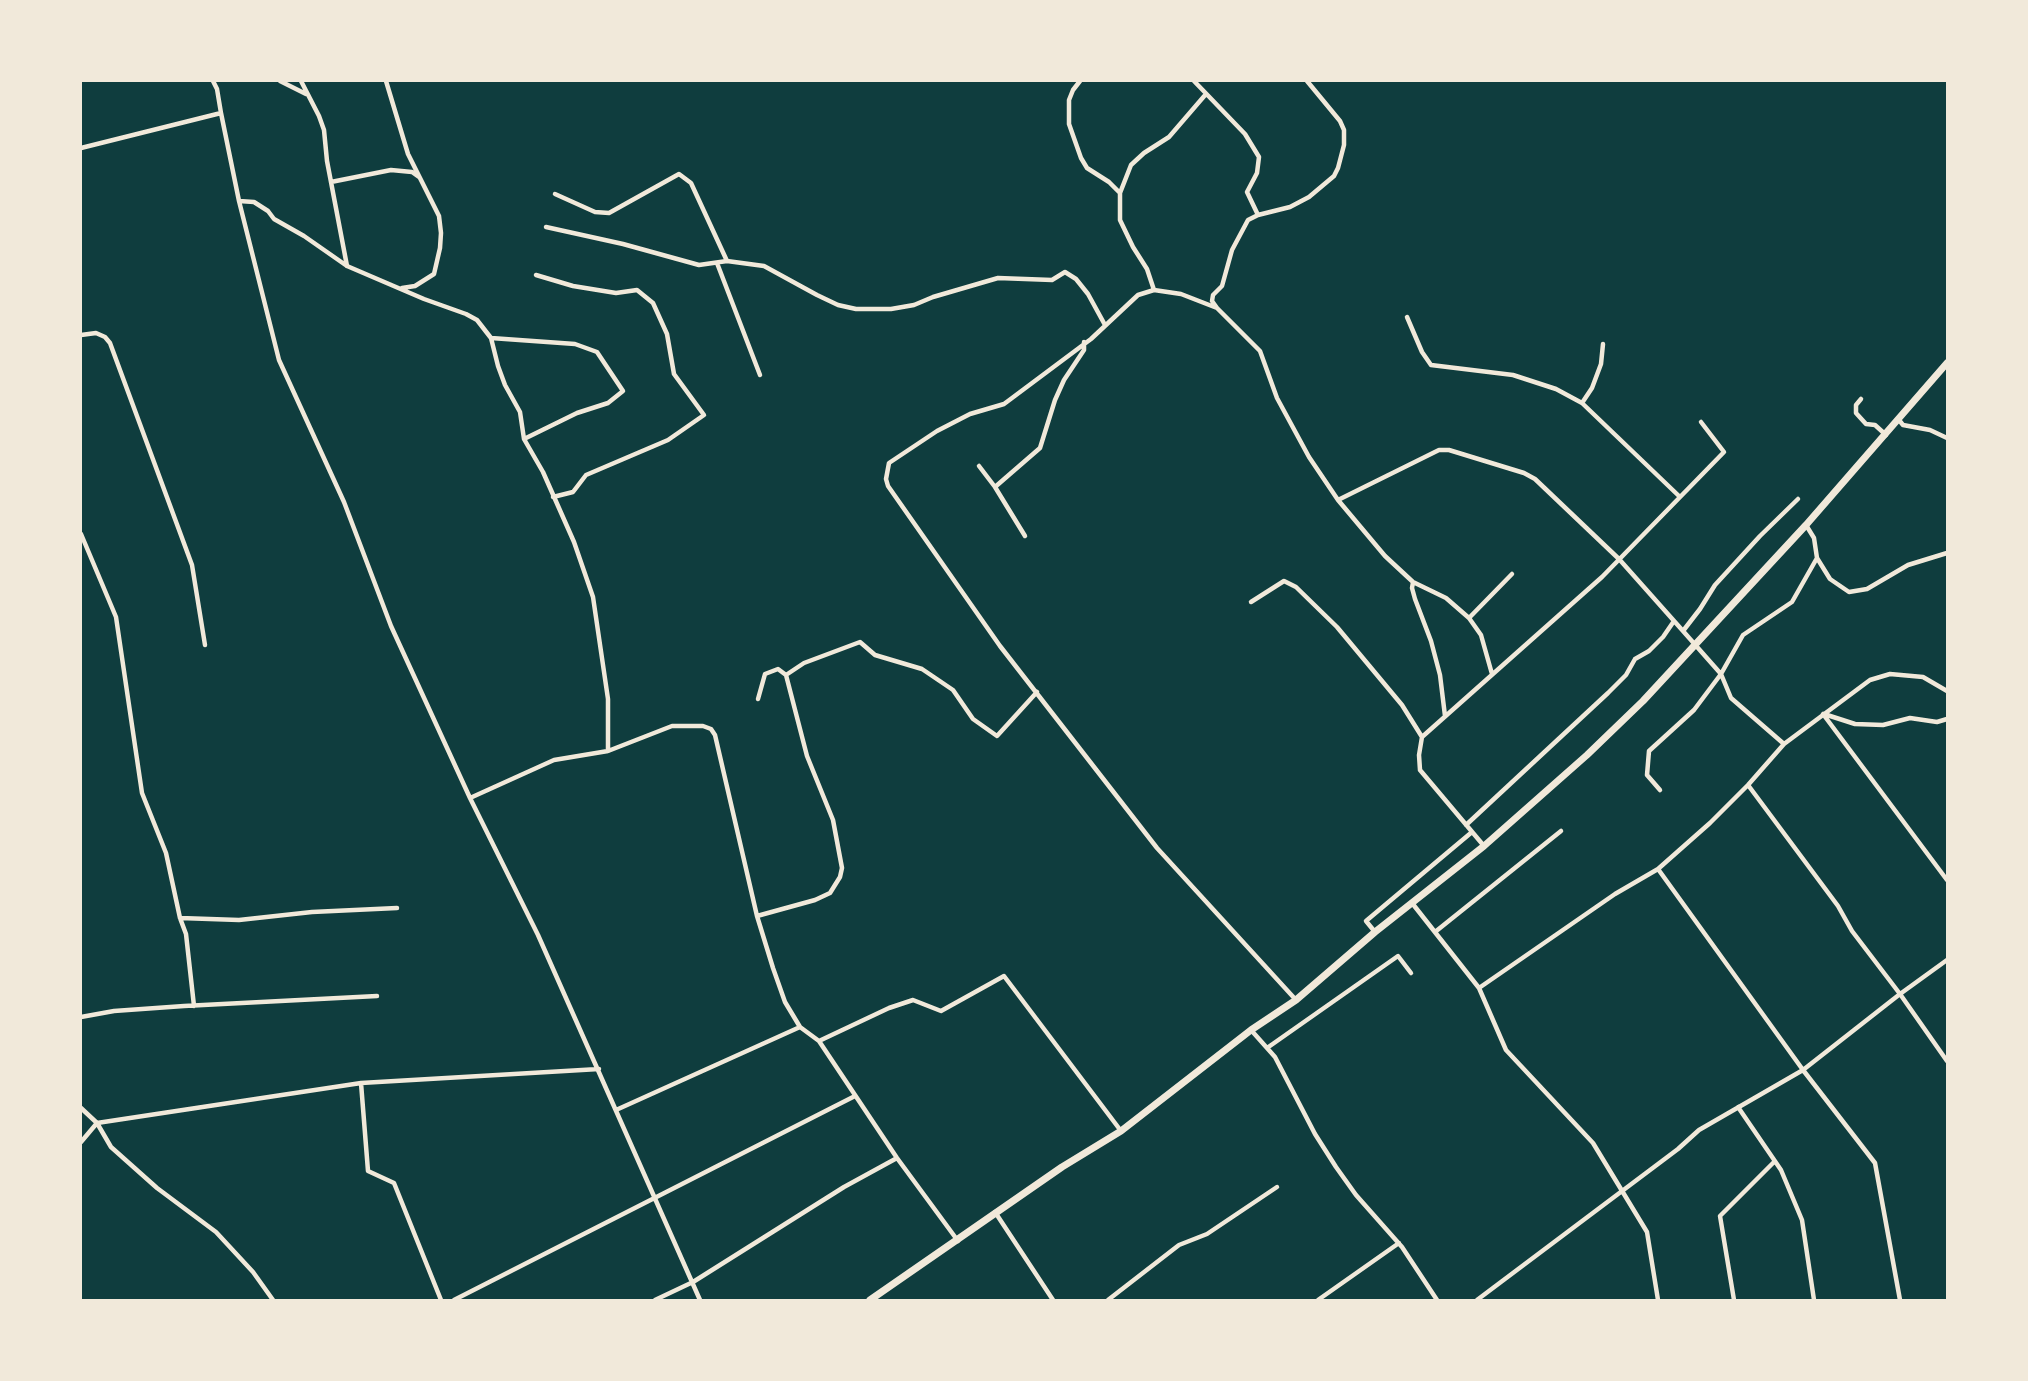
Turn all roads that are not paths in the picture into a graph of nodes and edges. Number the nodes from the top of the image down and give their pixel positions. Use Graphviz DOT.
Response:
graph roads {
  1 [pos="213,81"];
  2 [pos="280,81"];
  3 [pos="301,81"];
  4 [pos="386,81"];
  5 [pos="1080,81"];
  6 [pos="1194,81"];
  7 [pos="1307,81"];
  8 [pos="306,94"];
  9 [pos="1206,94"];
  10 [pos="221,113"];
  11 [pos="81,148"];
  12 [pos="419,177"];
  13 [pos="331,182"];
  14 [pos="1120,193"];
  15 [pos="555,194"];
  16 [pos="239,201"];
  17 [pos="1258,215"];
  18 [pos="546,227"];
  19 [pos="728,261"];
  20 [pos="717,263"];
  21 [pos="347,266"];
  22 [pos="536,275"];
  23 [pos="399,288"];
  24 [pos="1154,290"];
  25 [pos="1216,308"];
  26 [pos="1407,317"];
  27 [pos="1105,325"];
  28 [pos="81,335"];
  29 [pos="491,338"];
  30 [pos="1084,342"];
  31 [pos="1603,344"];
  32 [pos="1947,363"];
  33 [pos="760,375"];
  34 [pos="1861,399"];
  35 [pos="1582,403"];
  36 [pos="1899,420"];
  37 [pos="1701,422"];
  38 [pos="1886,435"];
  39 [pos="1947,438"];
  40 [pos="524,439"];
  41 [pos="979,466"];
  42 [pos="995,488"];
  43 [pos="553,497"];
  44 [pos="1680,497"];
  45 [pos="1798,499"];
  46 [pos="1338,500"];
  47 [pos="1806,525"];
  48 [pos="81,534"];
  49 [pos="1025,536"];
  50 [pos="1947,553"];
  51 [pos="1817,558"];
  52 [pos="1619,559"];
  53 [pos="1512,574"];
  54 [pos="1413,582"];
  55 [pos="1251,602"];
  56 [pos="1469,618"];
  57 [pos="1674,621"];
  58 [pos="1683,631"];
  59 [pos="205,645"];
  60 [pos="1695,646"];
  61 [pos="1492,674"];
  62 [pos="1721,674"];
  63 [pos="786,675"];
  64 [pos="1947,691"];
  65 [pos="1037,692"];
  66 [pos="758,699"];
  67 [pos="1823,714"];
  68 [pos="1445,717"];
  69 [pos="1947,719"];
  70 [pos="1422,737"];
  71 [pos="1784,744"];
  72 [pos="608,751"];
  73 [pos="1748,785"];
  74 [pos="1660,790"];
  75 [pos="470,798"];
  76 [pos="1466,825"];
  77 [pos="1561,831"];
  78 [pos="1472,832"];
  79 [pos="1484,846"];
  80 [pos="1658,869"];
  81 [pos="1947,880"];
  82 [pos="1412,903"];
  83 [pos="397,908"];
  84 [pos="757,916"];
  85 [pos="180,918"];
  86 [pos="1375,932"];
  87 [pos="1434,932"];
  88 [pos="1947,960"];
  89 [pos="1411,973"];
  90 [pos="1479,988"];
  91 [pos="1900,994"];
  92 [pos="377,996"];
  93 [pos="1296,1000"];
  94 [pos="194,1006"];
  95 [pos="81,1017"];
  96 [pos="800,1027"];
  97 [pos="1251,1030"];
  98 [pos="819,1041"];
  99 [pos="1267,1048"];
  100 [pos="1947,1061"];
  101 [pos="599,1069"];
  102 [pos="1803,1070"];
  103 [pos="361,1083"];
  104 [pos="855,1096"];
  105 [pos="1738,1107"];
  106 [pos="81,1108"];
  107 [pos="616,1110"];
  108 [pos="97,1124"];
  109 [pos="1121,1131"];
  110 [pos="81,1142"];
  111 [pos="897,1158"];
  112 [pos="1775,1161"];
  113 [pos="1277,1187"];
  114 [pos="1622,1190"];
  115 [pos="655,1198"];
  116 [pos="995,1212"];
  117 [pos="958,1241"];
  118 [pos="1399,1244"];
  119 [pos="693,1282"];
  120 [pos="273,1300"];
  121 [pos="441,1300"];
  122 [pos="454,1300"];
  123 [pos="655,1300"];
  124 [pos="700,1300"];
  125 [pos="870,1300"];
  126 [pos="1053,1300"];
  127 [pos="1108,1300"];
  128 [pos="1318,1300"];
  129 [pos="1437,1300"];
  130 [pos="1477,1300"];
  131 [pos="1658,1300"];
  132 [pos="1734,1300"];
  133 [pos="1814,1300"];
  134 [pos="1900,1300"];
  1 -- 10 [label="street"];
  2 -- 8 [label="street"];
  3 -- 8 [label="street"];
  4 -- 12 [label="street"];
  5 -- 14 [label="street"];
  6 -- 9 [label="street"];
  7 -- 17 [label="street"];
  8 -- 13 [label="street"];
  9 -- 14 [label="street"];
  9 -- 17 [label="street"];
  10 -- 11 [label="street"];
  10 -- 16 [label="street"];
  12 -- 13 [label="street"];
  12 -- 23 [label="street"];
  13 -- 21 [label="street"];
  14 -- 24 [label="street"];
  15 -- 19 [label="street"];
  16 -- 21 [label="street"];
  16 -- 75 [label="street"];
  17 -- 25 [label="street"];
  18 -- 20 [label="street"];
  19 -- 20 [label="street"];
  19 -- 27 [label="street"];
  20 -- 33 [label="street"];
  21 -- 23 [label="street"];
  22 -- 43 [label="street"];
  23 -- 29 [label="street"];
  24 -- 25 [label="street"];
  24 -- 27 [label="street"];
  25 -- 46 [label="street"];
  26 -- 35 [label="street"];
  27 -- 30 [label="street"];
  28 -- 59 [label="street"];
  29 -- 40 [label="street"];
  29 -- 40 [label="street"];
  30 -- 42 [label="street"];
  30 -- 65 [label="street"];
  31 -- 35 [label="street"];
  32 -- 36 [label="main road"];
  34 -- 38 [label="street"];
  35 -- 44 [label="street"];
  36 -- 38 [label="main road"];
  36 -- 39 [label="street"];
  37 -- 44 [label="street"];
  38 -- 47 [label="main road"];
  40 -- 43 [label="street"];
  41 -- 42 [label="street"];
  42 -- 49 [label="street"];
  43 -- 72 [label="street"];
  44 -- 52 [label="street"];
  45 -- 58 [label="street"];
  46 -- 52 [label="street"];
  46 -- 54 [label="street"];
  47 -- 51 [label="street"];
  47 -- 60 [label="main road"];
  48 -- 85 [label="street"];
  50 -- 51 [label="street"];
  51 -- 62 [label="street"];
  52 -- 57 [label="street"];
  52 -- 61 [label="street"];
  53 -- 56 [label="street"];
  54 -- 56 [label="street"];
  54 -- 68 [label="street"];
  55 -- 70 [label="street"];
  56 -- 61 [label="street"];
  57 -- 58 [label="street"];
  57 -- 76 [label="street"];
  58 -- 60 [label="street"];
  60 -- 62 [label="street"];
  60 -- 79 [label="main road"];
  61 -- 68 [label="street"];
  62 -- 71 [label="street"];
  62 -- 74 [label="street"];
  63 -- 65 [label="street"];
  63 -- 66 [label="street"];
  63 -- 84 [label="street"];
  64 -- 67 [label="street"];
  65 -- 93 [label="street"];
  67 -- 69 [label="street"];
  67 -- 71 [label="street"];
  67 -- 81 [label="street"];
  68 -- 70 [label="street"];
  70 -- 76 [label="street"];
  71 -- 73 [label="street"];
  72 -- 75 [label="street"];
  72 -- 84 [label="street"];
  73 -- 80 [label="street"];
  73 -- 91 [label="street"];
  75 -- 101 [label="street"];
  76 -- 78 [label="street"];
  77 -- 87 [label="street"];
  78 -- 79 [label="street"];
  78 -- 86 [label="street"];
  79 -- 82 [label="main road"];
  80 -- 90 [label="street"];
  80 -- 102 [label="street"];
  82 -- 86 [label="main road"];
  82 -- 87 [label="street"];
  83 -- 85 [label="street"];
  84 -- 96 [label="street"];
  85 -- 94 [label="street"];
  86 -- 93 [label="main road"];
  87 -- 90 [label="street"];
  88 -- 91 [label="street"];
  89 -- 99 [label="street"];
  90 -- 114 [label="street"];
  91 -- 100 [label="street"];
  91 -- 102 [label="street"];
  92 -- 94 [label="street"];
  93 -- 97 [label="main road"];
  94 -- 95 [label="street"];
  96 -- 98 [label="street"];
  96 -- 107 [label="street"];
  97 -- 99 [label="street"];
  97 -- 109 [label="main road"];
  98 -- 104 [label="street"];
  98 -- 109 [label="street"];
  99 -- 118 [label="street"];
  101 -- 103 [label="street"];
  101 -- 107 [label="street"];
  102 -- 105 [label="street"];
  102 -- 134 [label="street"];
  103 -- 108 [label="street"];
  103 -- 121 [label="street"];
  104 -- 111 [label="street"];
  104 -- 115 [label="street"];
  105 -- 112 [label="street"];
  105 -- 114 [label="street"];
  106 -- 108 [label="street"];
  107 -- 115 [label="street"];
  108 -- 110 [label="street"];
  108 -- 120 [label="street"];
  109 -- 116 [label="main road"];
  111 -- 117 [label="street"];
  111 -- 119 [label="street"];
  112 -- 132 [label="street"];
  112 -- 133 [label="street"];
  113 -- 127 [label="street"];
  114 -- 130 [label="street"];
  114 -- 131 [label="street"];
  115 -- 119 [label="street"];
  115 -- 122 [label="street"];
  116 -- 117 [label="main road"];
  116 -- 126 [label="street"];
  117 -- 125 [label="main road"];
  118 -- 128 [label="street"];
  118 -- 129 [label="street"];
  119 -- 123 [label="street"];
  119 -- 124 [label="street"];
}
